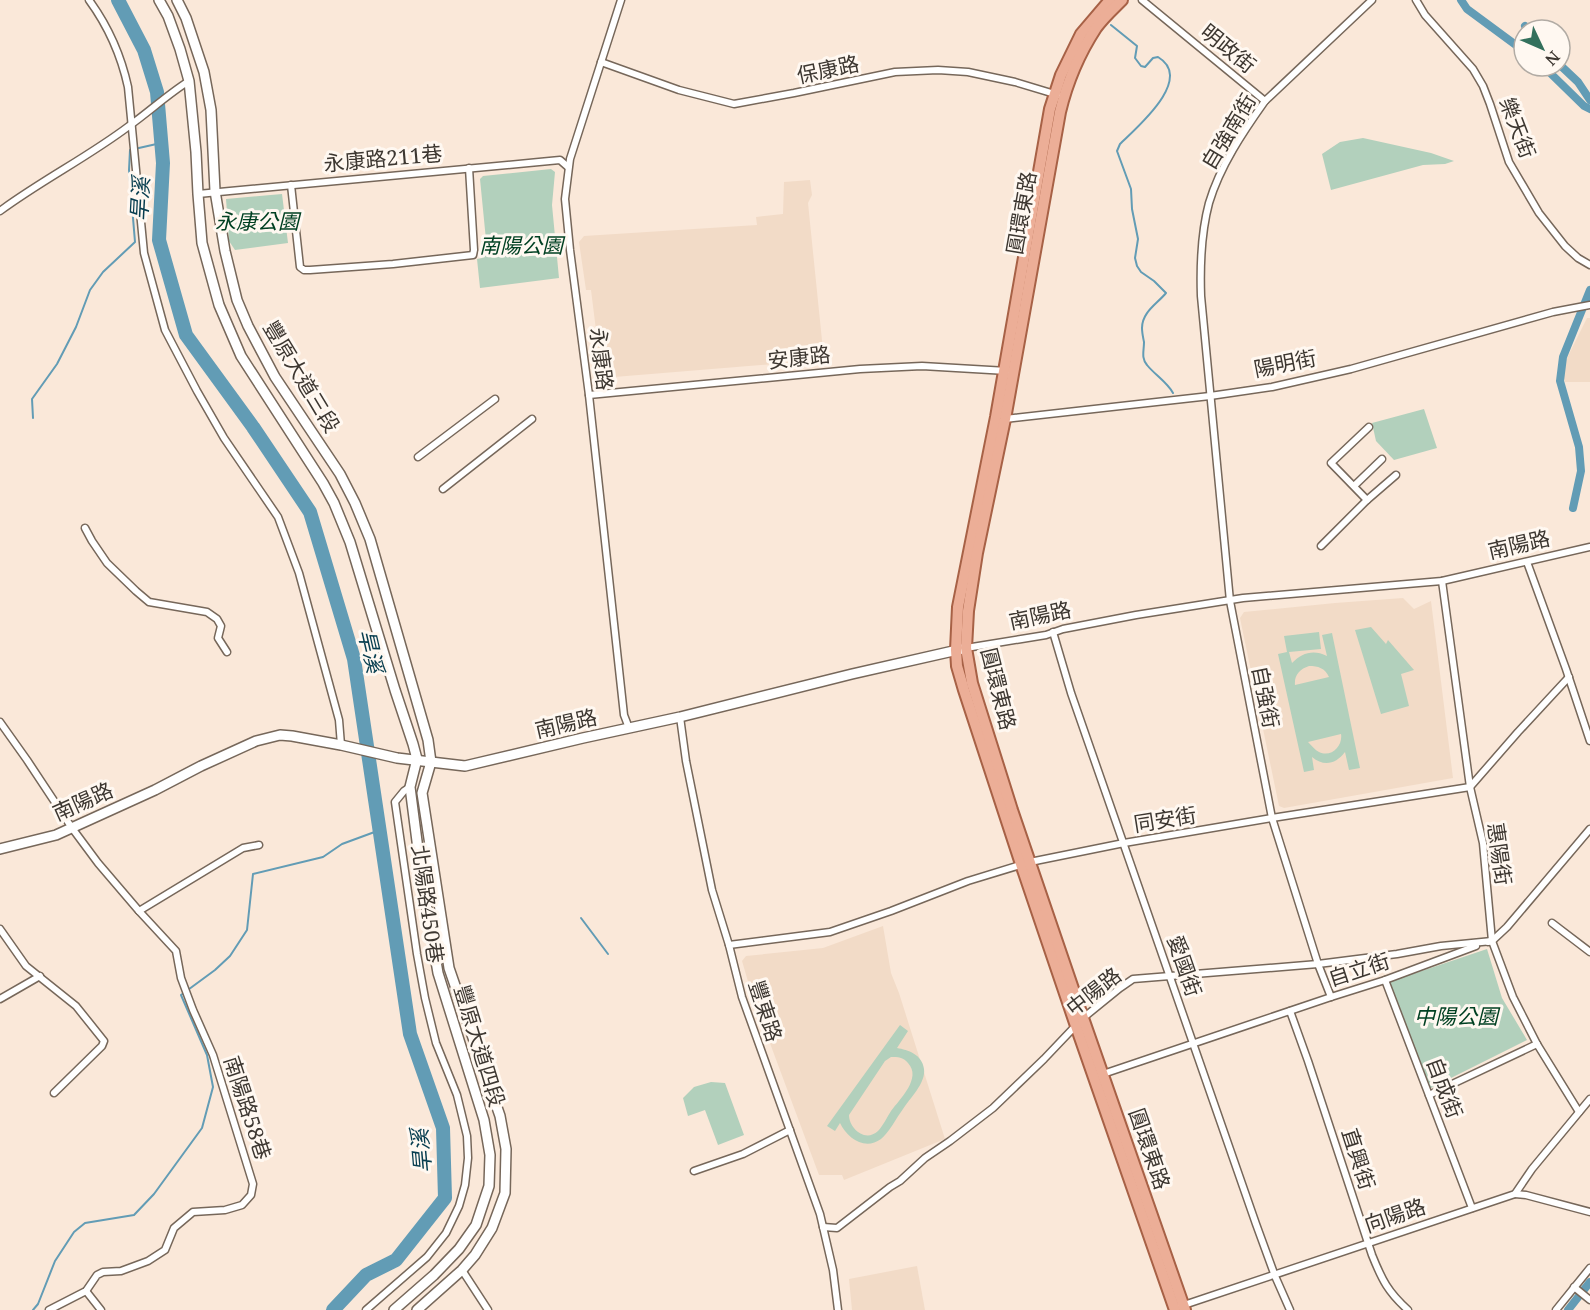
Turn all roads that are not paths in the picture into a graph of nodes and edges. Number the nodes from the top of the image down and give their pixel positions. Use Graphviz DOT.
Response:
graph roads {
  1 [pos="89,0"];
  2 [pos="159,0"];
  3 [pos="177,0"];
  4 [pos="621,0"];
  5 [pos="1110,0"];
  6 [pos="1122,0"];
  7 [pos="1142,0"];
  8 [pos="1372,0"];
  9 [pos="1416,0"];
  10 [pos="601,62"];
  11 [pos="189,81"];
  12 [pos="1059,95"];
  13 [pos="1265,101"];
  14 [pos="134,123"];
  15 [pos="568,167"];
  16 [pos="469,168"];
  17 [pos="291,185"];
  18 [pos="215,191"];
  19 [pos="198,194"];
  20 [pos="0,211"];
  21 [pos="1590,265"];
  22 [pos="1589,305"];
  23 [pos="1009,371"];
  24 [pos="589,395"];
  25 [pos="1210,396"];
  26 [pos="495,399"];
  27 [pos="1000,418"];
  28 [pos="532,419"];
  29 [pos="1369,427"];
  30 [pos="418,458"];
  31 [pos="1382,459"];
  32 [pos="1396,475"];
  33 [pos="1354,486"];
  34 [pos="443,489"];
  35 [pos="1367,500"];
  36 [pos="85,528"];
  37 [pos="1322,546"];
  38 [pos="1590,547"];
  39 [pos="1527,562"];
  40 [pos="1442,581"];
  41 [pos="1230,601"];
  42 [pos="1053,632"];
  43 [pos="961,649"];
  44 [pos="227,652"];
  45 [pos="1569,677"];
  46 [pos="680,717"];
  47 [pos="0,722"];
  48 [pos="629,728"];
  49 [pos="1590,741"];
  50 [pos="343,746"];
  51 [pos="417,759"];
  52 [pos="431,762"];
  53 [pos="410,787"];
  54 [pos="1470,787"];
  55 [pos="1272,818"];
  56 [pos="72,828"];
  57 [pos="1590,829"];
  58 [pos="1124,843"];
  59 [pos="259,845"];
  60 [pos="0,849"];
  61 [pos="1025,863"];
  62 [pos="139,911"];
  63 [pos="1552,923"];
  64 [pos="0,929"];
  65 [pos="1492,941"];
  66 [pos="729,945"];
  67 [pos="1590,952"];
  68 [pos="1318,964"];
  69 [pos="40,976"];
  70 [pos="1170,977"];
  71 [pos="1385,980"];
  72 [pos="1331,997"];
  73 [pos="0,999"];
  74 [pos="1290,1011"];
  75 [pos="1079,1022"];
  76 [pos="1194,1044"];
  77 [pos="1537,1044"];
  78 [pos="1098,1076"];
  79 [pos="54,1093"];
  80 [pos="1429,1095"];
  81 [pos="1590,1099"];
  82 [pos="1579,1112"];
  83 [pos="790,1130"];
  84 [pos="694,1171"];
  85 [pos="1515,1194"];
  86 [pos="1472,1208"];
  87 [pos="1590,1212"];
  88 [pos="824,1227"];
  89 [pos="1368,1243"];
  90 [pos="1590,1268"];
  91 [pos="462,1270"];
  92 [pos="1275,1276"];
  93 [pos="1574,1287"];
  94 [pos="86,1291"];
  95 [pos="1590,1300"];
  96 [pos="1178,1309"];
  97 [pos="49,1310"];
  98 [pos="101,1310"];
  99 [pos="366,1310"];
  100 [pos="394,1310"];
  101 [pos="417,1310"];
  102 [pos="488,1310"];
  103 [pos="838,1310"];
  104 [pos="1290,1310"];
  105 [pos="1408,1310"];
  106 [pos="1556,1310"];
  1 -- 14 [label="street"];
  2 -- 11 [label="street, 豐原大道三段"];
  3 -- 18 [label="street, 豐原大道三段"];
  4 -- 10 [label="street, 永康路"];
  5 -- 12 [label="main road, 圓環東路"];
  6 -- 12 [label="main road, 圓環東路"];
  7 -- 13 [label="street, 明政街"];
  8 -- 13 [label="street, 自強南街"];
  9 -- 21 [label="street, 樂天街"];
  10 -- 12 [label="street, 保康路"];
  10 -- 15 [label="street, 永康路"];
  11 -- 14 [label="street"];
  11 -- 19 [label="street, 豐原大道三段"];
  12 -- 23 [label="main road, 圓環東路"];
  13 -- 25 [label="street, 自強南街"];
  14 -- 20 [label="street"];
  14 -- 50 [label="street"];
  15 -- 16 [label="street, 永康路211巷"];
  15 -- 24 [label="street, 永康路"];
  16 -- 17 [label="street, 永康路211巷"];
  16 -- 17 [label="street"];
  17 -- 18 [label="street, 永康路211巷"];
  18 -- 19 [label="street, 永康路211巷"];
  18 -- 52 [label="street, 豐原大道三段"];
  19 -- 51 [label="street, 豐原大道三段"];
  22 -- 25 [label="street, 陽明街"];
  23 -- 24 [label="street, 安康路"];
  23 -- 27 [label="main road, 圓環東路"];
  24 -- 48 [label="street, 永康路"];
  25 -- 27 [label="street, 陽明街"];
  25 -- 41 [label="street, 自強街"];
  26 -- 30 [label="street"];
  27 -- 43 [label="main road, 圓環東路"];
  28 -- 34 [label="street"];
  29 -- 33 [label="street"];
  31 -- 33 [label="street"];
  32 -- 35 [label="street"];
  33 -- 35 [label="street"];
  35 -- 37 [label="street"];
  36 -- 44 [label="street"];
  38 -- 39 [label="street, 南陽路"];
  39 -- 40 [label="street, 南陽路"];
  39 -- 45 [label="street"];
  40 -- 41 [label="street, 南陽路"];
  40 -- 54 [label="street, 惠陽街"];
  41 -- 42 [label="street, 南陽路"];
  41 -- 55 [label="street, 自強街"];
  42 -- 43 [label="street, 南陽路"];
  42 -- 58 [label="street, 愛國街"];
  43 -- 46 [label="street, 南陽路"];
  43 -- 61 [label="main road, 圓環東路"];
  45 -- 49 [label="street"];
  45 -- 54 [label="street"];
  46 -- 48 [label="street, 南陽路"];
  46 -- 66 [label="street, 豐東路"];
  47 -- 56 [label="street, 南陽路58巷"];
  48 -- 52 [label="street, 南陽路"];
  50 -- 51 [label="street, 南陽路"];
  50 -- 56 [label="street, 南陽路"];
  51 -- 52 [label="street, 南陽路"];
  51 -- 53 [label="street, 豐原大道四段"];
  52 -- 91 [label="street, 豐原大道四段"];
  53 -- 99 [label="street, 北陽路450巷"];
  53 -- 100 [label="street, 豐原大道四段"];
  54 -- 55 [label="street, 同安街"];
  54 -- 65 [label="street, 惠陽街"];
  55 -- 58 [label="street, 同安街"];
  55 -- 68 [label="street, 自強街"];
  56 -- 60 [label="street, 南陽路"];
  56 -- 62 [label="street, 南陽路58巷"];
  57 -- 65 [label="street, 自立街"];
  58 -- 61 [label="street, 同安街"];
  58 -- 70 [label="street, 愛國街"];
  59 -- 62 [label="street"];
  61 -- 66 [label="street, 同安街"];
  61 -- 75 [label="main road, 圓環東路"];
  62 -- 94 [label="street, 南陽路58巷"];
  63 -- 67 [label="street"];
  64 -- 69 [label="street"];
  65 -- 68 [label="street, 中陽路"];
  65 -- 71 [label="street, 自立街"];
  65 -- 77 [label="street, 惠陽街"];
  66 -- 83 [label="street, 豐東路"];
  68 -- 70 [label="street, 中陽路"];
  68 -- 72 [label="street, 自強街"];
  69 -- 73 [label="street"];
  69 -- 79 [label="street"];
  70 -- 75 [label="street, 中陽路"];
  70 -- 76 [label="street, 愛國街"];
  71 -- 72 [label="street, 自立街"];
  71 -- 80 [label="street, 自成街"];
  72 -- 74 [label="street, 自立街"];
  74 -- 76 [label="street, 自立街"];
  74 -- 89 [label="street, 直興街"];
  75 -- 78 [label="main road, 圓環東路"];
  75 -- 88 [label="street, 中陽路"];
  76 -- 78 [label="street, 自立街"];
  76 -- 92 [label="street, 愛國街"];
  77 -- 80 [label="street"];
  77 -- 82 [label="street, 惠陽街"];
  78 -- 96 [label="main road, 圓環東路"];
  80 -- 86 [label="street, 自成街"];
  81 -- 82 [label="street"];
  82 -- 85 [label="street"];
  83 -- 84 [label="street"];
  83 -- 88 [label="street, 豐東路"];
  85 -- 86 [label="street, 向陽路"];
  85 -- 87 [label="street"];
  86 -- 89 [label="street, 向陽路"];
  88 -- 103 [label="street, 豐東路"];
  89 -- 92 [label="street, 向陽路"];
  89 -- 105 [label="street, 直興街"];
  90 -- 93 [label="street"];
  91 -- 101 [label="street, 豐原大道四段"];
  91 -- 102 [label="street"];
  92 -- 96 [label="street, 向陽路"];
  92 -- 104 [label="street, 愛國街"];
  93 -- 95 [label="street"];
  93 -- 106 [label="street"];
  94 -- 97 [label="street, 南陽路58巷"];
  94 -- 98 [label="street"];
}
